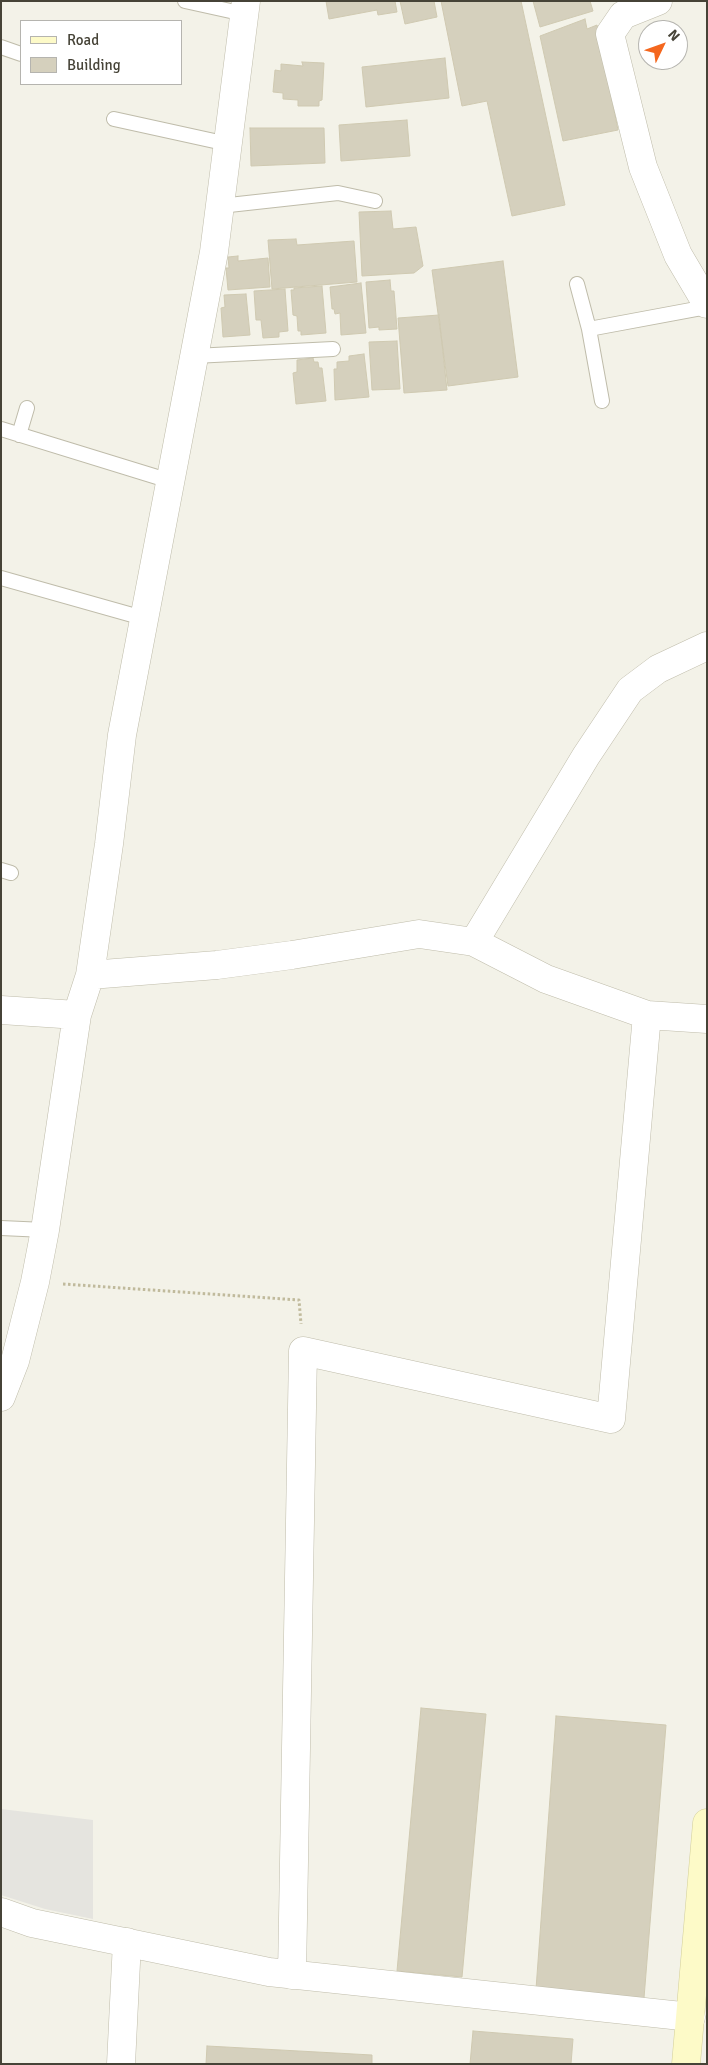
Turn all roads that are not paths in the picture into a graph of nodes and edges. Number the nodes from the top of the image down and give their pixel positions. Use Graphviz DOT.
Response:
graph roads {
  1 [pos="185,1"];
  2 [pos="658,1"];
  3 [pos="245,8"];
  4 [pos="1,47"];
  5 [pos="20,54"];
  6 [pos="114,119"];
  7 [pos="228,144"];
  8 [pos="375,201"];
  9 [pos="220,206"];
  10 [pos="577,284"];
  11 [pos="707,305"];
  12 [pos="589,329"];
  13 [pos="333,349"];
  14 [pos="194,356"];
  15 [pos="602,401"];
  16 [pos="27,408"];
  17 [pos="1,429"];
  18 [pos="19,435"];
  19 [pos="170,481"];
  20 [pos="1,578"];
  21 [pos="143,618"];
  22 [pos="707,646"];
  23 [pos="474,942"];
  24 [pos="90,975"];
  25 [pos="1,1010"];
  26 [pos="77,1015"];
  27 [pos="647,1015"];
  28 [pos="707,1019"];
  29 [pos="1,1228"];
  30 [pos="46,1230"];
  31 [pos="8,1362"];
  32 [pos="1,1397"];
  33 [pos="707,1823"];
  34 [pos="1,1912"];
  35 [pos="127,1942"];
  36 [pos="292,1975"];
  37 [pos="691,2017"];
  38 [pos="121,2064"];
  39 [pos="686,2064"];
  1 -- 3 [label="lane"];
  2 -- 11 [label="street"];
  3 -- 7 [label="street"];
  4 -- 5 [label="lane"];
  6 -- 7 [label="lane"];
  7 -- 9 [label="street"];
  8 -- 9 [label="lane"];
  9 -- 14 [label="street"];
  10 -- 12 [label="lane"];
  11 -- 12 [label="lane"];
  12 -- 15 [label="lane"];
  13 -- 14 [label="lane"];
  14 -- 19 [label="street"];
  16 -- 18 [label="lane"];
  17 -- 18 [label="lane"];
  18 -- 19 [label="lane"];
  19 -- 21 [label="street"];
  20 -- 21 [label="lane"];
  21 -- 24 [label="street"];
  22 -- 23 [label="street"];
  23 -- 24 [label="street"];
  23 -- 27 [label="street"];
  24 -- 26 [label="street"];
  25 -- 26 [label="street"];
  26 -- 30 [label="street"];
  27 -- 28 [label="street"];
  27 -- 36 [label="street"];
  29 -- 30 [label="lane"];
  30 -- 31 [label="street"];
  31 -- 32 [label="street"];
  33 -- 37 [label="street"];
  34 -- 35 [label="street"];
  35 -- 36 [label="street"];
  35 -- 38 [label="street"];
  36 -- 37 [label="street"];
  37 -- 39 [label="street"];
}
